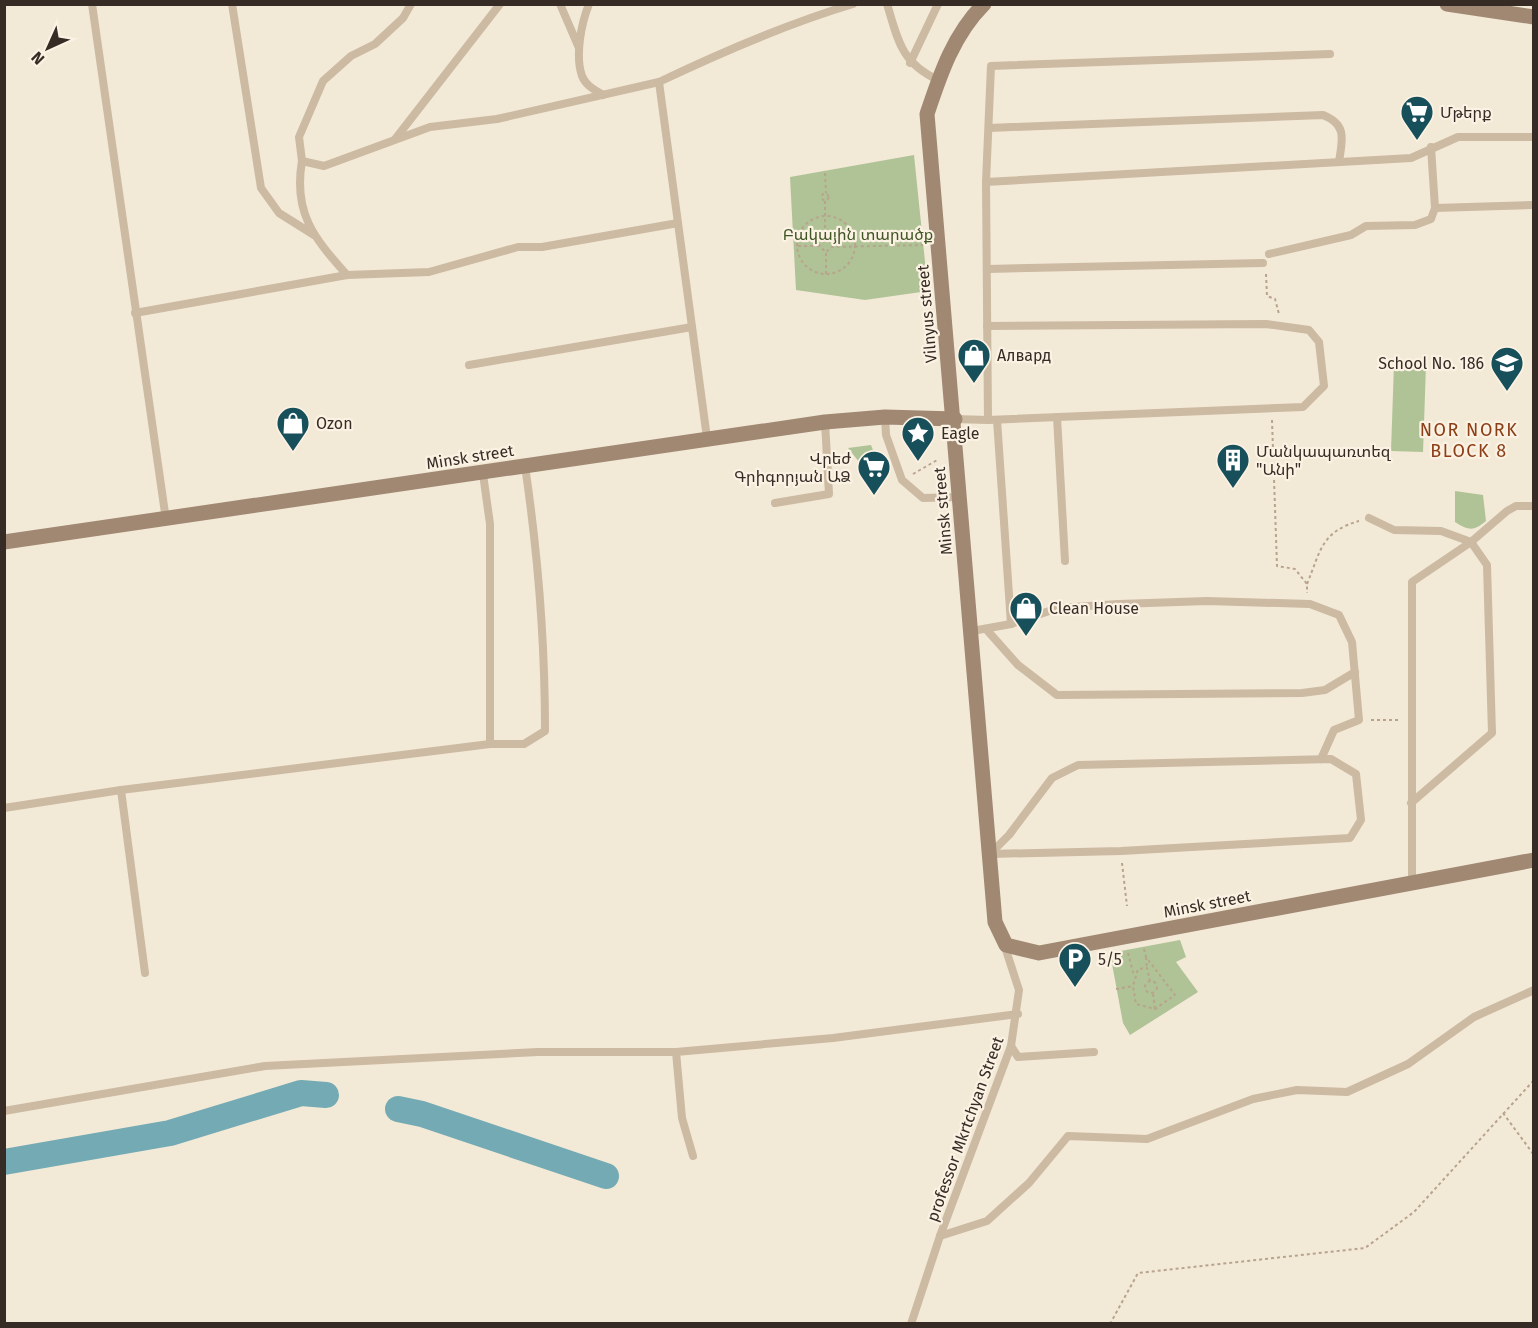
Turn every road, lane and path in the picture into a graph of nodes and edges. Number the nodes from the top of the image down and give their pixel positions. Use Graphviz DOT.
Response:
graph roads {
  1 [pos="92,4"];
  2 [pos="232,4"];
  3 [pos="411,4"];
  4 [pos="500,4"];
  5 [pos="560,4"];
  6 [pos="589,4"];
  7 [pos="853,4"];
  8 [pos="887,4"];
  9 [pos="938,4"];
  10 [pos="984,4"];
  11 [pos="1447,4"];
  12 [pos="1533,17"];
  13 [pos="580,49"];
  14 [pos="1330,54"];
  15 [pos="910,63"];
  16 [pos="938,80"];
  17 [pos="659,82"];
  18 [pos="603,95"];
  19 [pos="988,128"];
  20 [pos="396,138"];
  21 [pos="1533,138"];
  22 [pos="1431,147"];
  23 [pos="302,161"];
  24 [pos="1339,162"];
  25 [pos="825,172"];
  26 [pos="986,182"];
  27 [pos="1533,205"];
  28 [pos="1435,208"];
  29 [pos="825,216"];
  30 [pos="678,224"];
  31 [pos="318,238"];
  32 [pos="825,240"];
  33 [pos="938,244"];
  34 [pos="797,246"];
  35 [pos="819,246"];
  36 [pos="832,247"];
  37 [pos="855,248"];
  38 [pos="826,252"];
  39 [pos="1269,254"];
  40 [pos="1263,263"];
  41 [pos="987,269"];
  42 [pos="826,274"];
  43 [pos="347,275"];
  44 [pos="135,313"];
  45 [pos="1281,325"];
  46 [pos="987,326"];
  47 [pos="692,327"];
  48 [pos="469,365"];
  49 [pos="1272,407"];
  50 [pos="885,417"];
  51 [pos="1057,417"];
  52 [pos="955,419"];
  53 [pos="988,420"];
  54 [pos="997,420"];
  55 [pos="825,422"];
  56 [pos="707,438"];
  57 [pos="939,459"];
  58 [pos="525,466"];
  59 [pos="483,474"];
  60 [pos="902,480"];
  61 [pos="960,497"];
  62 [pos="775,503"];
  63 [pos="1533,506"];
  64 [pos="1369,518"];
  65 [pos="165,520"];
  66 [pos="4,542"];
  67 [pos="1471,542"];
  68 [pos="1065,561"];
  69 [pos="1307,584"];
  70 [pos="1308,604"];
  71 [pos="1011,624"];
  72 [pos="979,630"];
  73 [pos="1355,672"];
  74 [pos="1359,720"];
  75 [pos="1410,720"];
  76 [pos="490,744"];
  77 [pos="1321,759"];
  78 [pos="121,790"];
  79 [pos="1411,803"];
  80 [pos="4,808"];
  81 [pos="1121,851"];
  82 [pos="990,854"];
  83 [pos="1533,860"];
  84 [pos="1412,884"];
  85 [pos="1127,906"];
  86 [pos="1140,935"];
  87 [pos="1003,942"];
  88 [pos="1128,950"];
  89 [pos="1146,957"];
  90 [pos="1147,968"];
  91 [pos="145,973"];
  92 [pos="1135,979"];
  93 [pos="1150,981"];
  94 [pos="1167,984"];
  95 [pos="1157,985"];
  96 [pos="1133,986"];
  97 [pos="1116,988"];
  98 [pos="1533,990"];
  99 [pos="1153,993"];
  100 [pos="1155,1009"];
  101 [pos="1018,1014"];
  102 [pos="1011,1046"];
  103 [pos="676,1052"];
  104 [pos="1094,1052"];
  105 [pos="1533,1080"];
  106 [pos="4,1111"];
  107 [pos="1503,1113"];
  108 [pos="1533,1155"];
  109 [pos="693,1156"];
  110 [pos="940,1236"];
  111 [pos="911,1323"];
  112 [pos="1110,1323"];
  1 -- 44 [label="lane"];
  2 -- 31 [label="lane"];
  3 -- 23 [label="lane"];
  4 -- 20 [label="lane"];
  5 -- 13 [label="lane"];
  6 -- 13 [label="lane"];
  7 -- 17 [label="lane"];
  8 -- 15 [label="lane"];
  9 -- 15 [label="lane"];
  10 -- 16 [label="main road, Vilnyus street"];
  11 -- 12 [label="main road"];
  13 -- 18 [label="lane"];
  14 -- 19 [label="lane"];
  15 -- 16 [label="lane"];
  16 -- 33 [label="main road, Vilnyus street"];
  17 -- 18 [label="lane"];
  17 -- 30 [label="lane"];
  18 -- 20 [label="lane"];
  19 -- 24 [label="lane"];
  19 -- 26 [label="lane"];
  20 -- 23 [label="lane"];
  21 -- 22 [label="lane"];
  22 -- 24 [label="lane"];
  22 -- 28 [label="lane"];
  23 -- 31 [label="lane"];
  24 -- 26 [label="lane"];
  25 -- 29 [label="path"];
  26 -- 41 [label="lane"];
  27 -- 28 [label="lane"];
  28 -- 39 [label="lane"];
  29 -- 32 [label="path"];
  29 -- 34 [label="path"];
  29 -- 37 [label="path"];
  30 -- 43 [label="lane"];
  30 -- 47 [label="lane"];
  31 -- 43 [label="lane"];
  32 -- 35 [label="path"];
  32 -- 36 [label="path"];
  33 -- 37 [label="path"];
  33 -- 52 [label="main road, Vilnyus street"];
  34 -- 35 [label="path"];
  34 -- 42 [label="path"];
  35 -- 38 [label="path"];
  36 -- 37 [label="path"];
  36 -- 38 [label="path"];
  37 -- 42 [label="path"];
  38 -- 42 [label="path"];
  40 -- 41 [label="lane"];
  40 -- 45 [label="path"];
  41 -- 46 [label="lane"];
  43 -- 44 [label="lane"];
  44 -- 65 [label="lane"];
  45 -- 46 [label="lane"];
  45 -- 49 [label="lane"];
  46 -- 53 [label="lane"];
  47 -- 48 [label="lane"];
  47 -- 56 [label="lane"];
  49 -- 51 [label="lane"];
  49 -- 69 [label="path"];
  50 -- 52 [label="main road, Minsk street"];
  50 -- 55 [label="main road, Minsk street"];
  50 -- 60 [label="lane"];
  51 -- 54 [label="lane"];
  51 -- 68 [label="lane"];
  52 -- 53 [label="lane"];
  52 -- 61 [label="main road, Minsk street"];
  53 -- 54 [label="lane"];
  54 -- 71 [label="lane"];
  55 -- 56 [label="main road, Minsk street"];
  55 -- 62 [label="lane"];
  56 -- 58 [label="main road, Minsk street"];
  57 -- 60 [label="path"];
  58 -- 59 [label="main road, Minsk street"];
  58 -- 76 [label="lane"];
  59 -- 65 [label="main road, Minsk street"];
  59 -- 76 [label="lane"];
  60 -- 61 [label="lane"];
  61 -- 72 [label="main road, Minsk street"];
  63 -- 67 [label="lane"];
  64 -- 67 [label="lane"];
  64 -- 69 [label="path"];
  65 -- 66 [label="main road, Minsk street"];
  67 -- 75 [label="lane"];
  67 -- 79 [label="lane"];
  69 -- 70 [label="path"];
  70 -- 71 [label="lane"];
  70 -- 73 [label="lane"];
  71 -- 72 [label="lane"];
  72 -- 73 [label="lane"];
  72 -- 82 [label="main road, Minsk street"];
  73 -- 74 [label="lane"];
  74 -- 75 [label="path"];
  74 -- 77 [label="lane"];
  75 -- 79 [label="lane"];
  76 -- 78 [label="lane"];
  77 -- 81 [label="lane"];
  77 -- 82 [label="lane"];
  78 -- 80 [label="lane"];
  78 -- 91 [label="lane"];
  79 -- 84 [label="lane"];
  81 -- 82 [label="lane"];
  81 -- 85 [label="path"];
  82 -- 87 [label="main road, Minsk street"];
  83 -- 84 [label="main road, Minsk street"];
  84 -- 86 [label="main road, Minsk street"];
  86 -- 87 [label="main road, Minsk street"];
  86 -- 89 [label="path"];
  87 -- 101 [label="lane, professor Mkrtchyan Street"];
  88 -- 92 [label="path"];
  89 -- 90 [label="path"];
  89 -- 94 [label="path"];
  90 -- 92 [label="path"];
  90 -- 93 [label="path"];
  92 -- 96 [label="path"];
  93 -- 95 [label="path"];
  93 -- 99 [label="path"];
  94 -- 95 [label="path"];
  94 -- 100 [label="path"];
  95 -- 99 [label="path"];
  96 -- 97 [label="path"];
  96 -- 100 [label="path"];
  98 -- 110 [label="lane"];
  99 -- 100 [label="path"];
  101 -- 102 [label="lane, professor Mkrtchyan Street"];
  101 -- 103 [label="lane"];
  102 -- 104 [label="lane"];
  102 -- 110 [label="lane, professor Mkrtchyan Street"];
  103 -- 106 [label="lane"];
  103 -- 109 [label="lane"];
  105 -- 107 [label="path"];
  107 -- 108 [label="path"];
  107 -- 112 [label="path"];
  110 -- 111 [label="lane, professor Mkrtchyan Street"];
}
